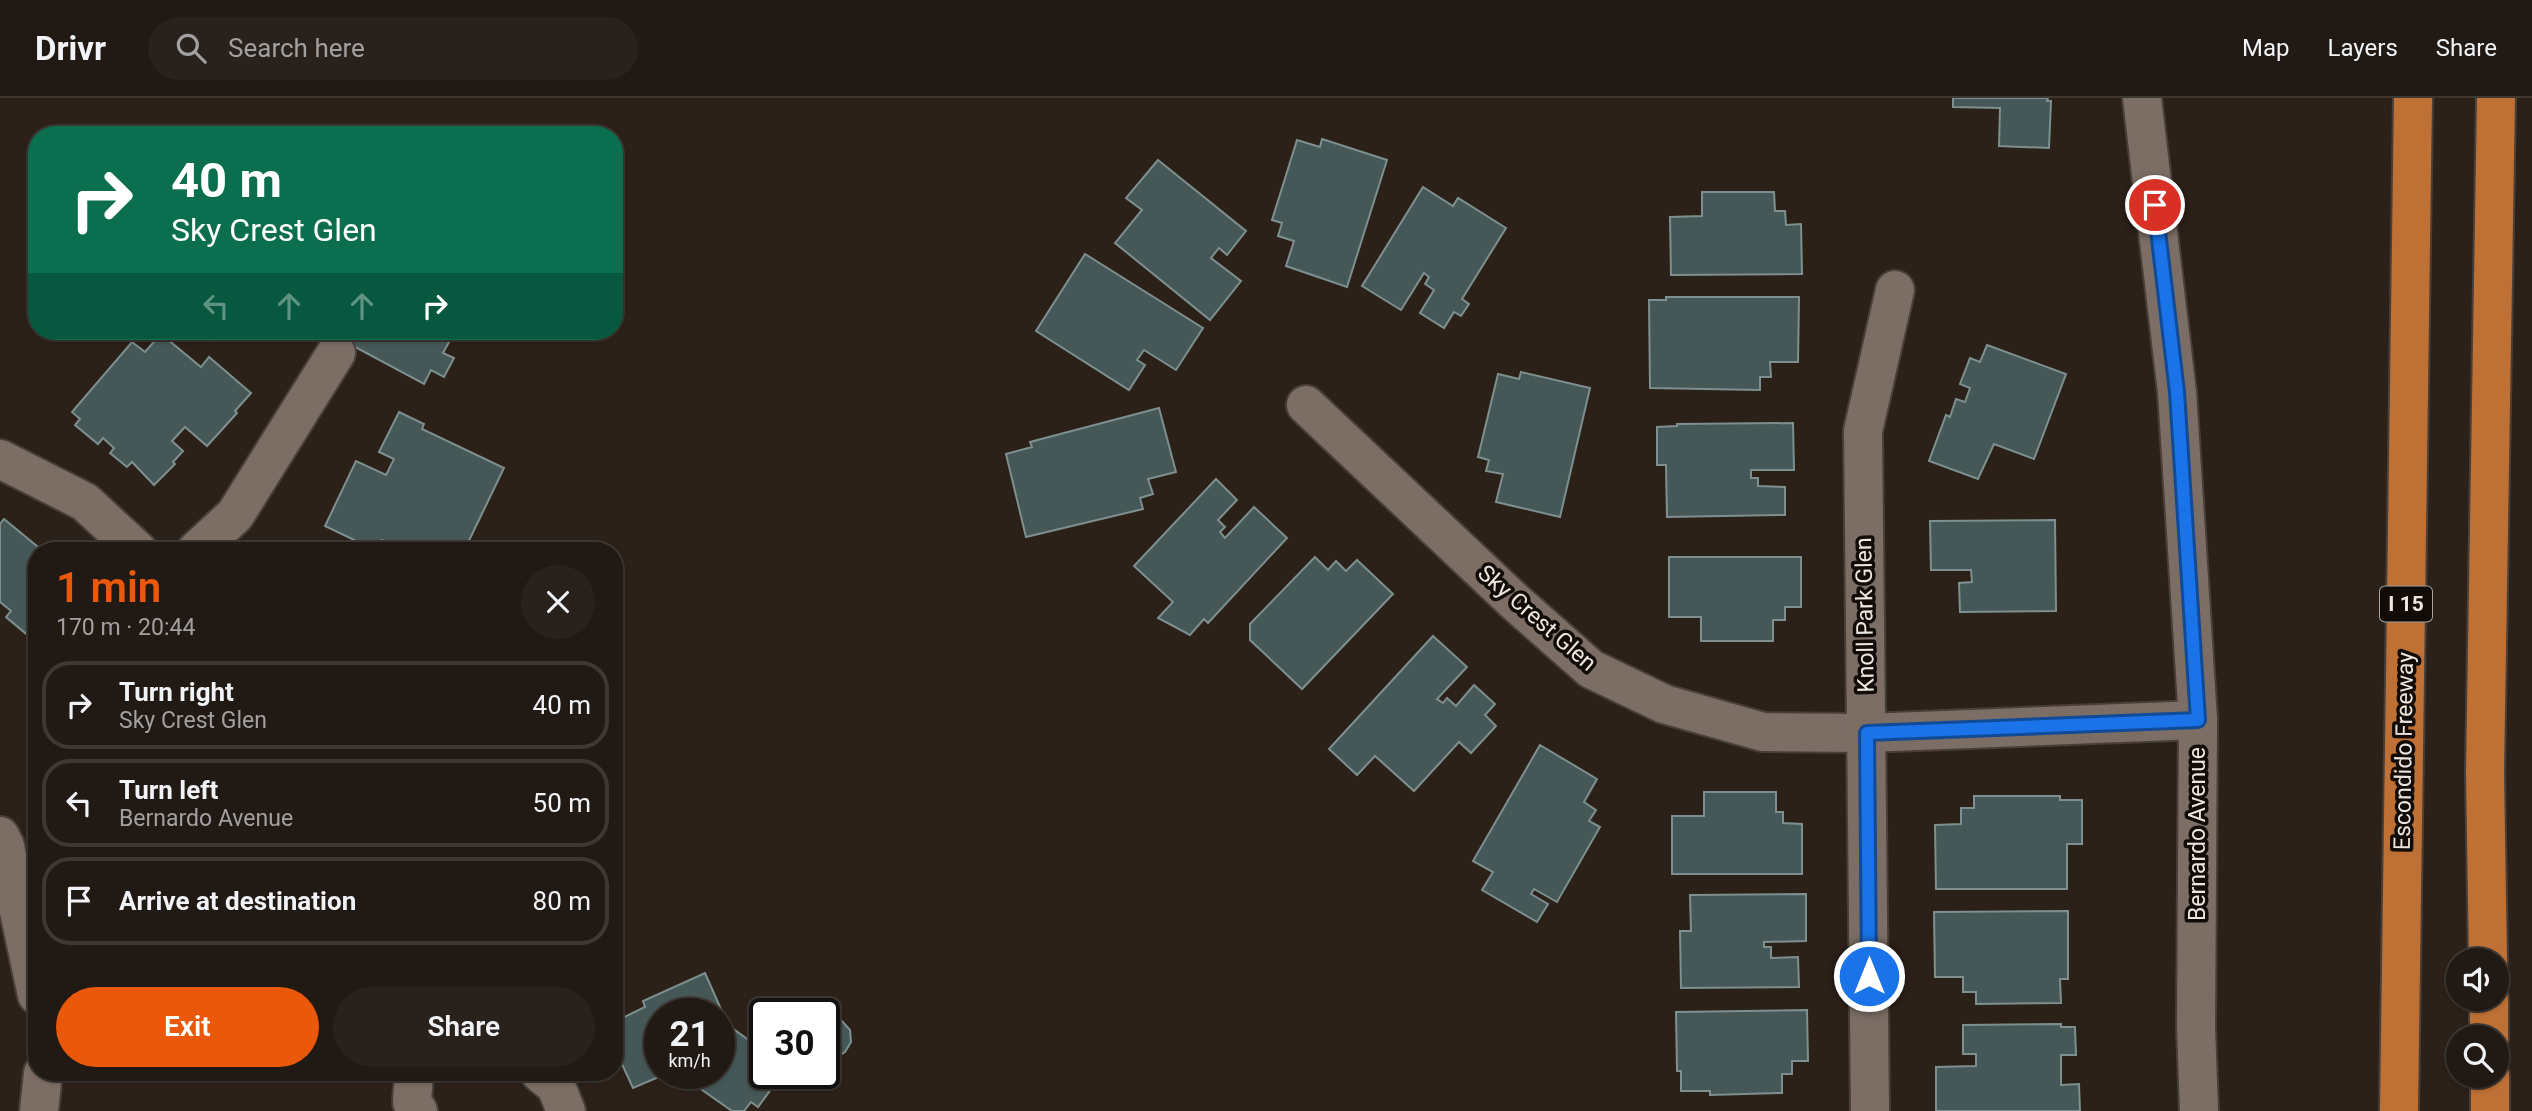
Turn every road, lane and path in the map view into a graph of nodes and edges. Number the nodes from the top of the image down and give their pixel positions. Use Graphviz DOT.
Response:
graph roads {
  1 [pos="2142,98"];
  2 [pos="2413,98"];
  3 [pos="2497,98"];
  4 [pos="1895,290"];
  5 [pos="336,353"];
  6 [pos="1306,405"];
  7 [pos="0,459"];
  8 [pos="128,542"];
  9 [pos="206,542"];
  10 [pos="2198,720"];
  11 [pos="1867,733"];
  12 [pos="0,836"];
  13 [pos="2488,948"];
  14 [pos="28,953"];
  15 [pos="42,1081"];
  16 [pos="413,1081"];
  17 [pos="550,1081"];
  18 [pos="2490,1088"];
  19 [pos="39,1111"];
  20 [pos="418,1111"];
  21 [pos="566,1111"];
  22 [pos="1870,1111"];
  23 [pos="2199,1111"];
  24 [pos="2399,1111"];
  25 [pos="2490,1111"];
  1 -- 10 [label="street, Bernardo Avenue"];
  2 -- 24 [label="highway, Escondido Freeway / I 15"];
  3 -- 13 [label="highway"];
  4 -- 11 [label="street, Knoll Park Glen"];
  5 -- 9 [label="street"];
  6 -- 11 [label="street, Sky Crest Glen"];
  7 -- 8 [label="street"];
  10 -- 11 [label="street, Sky Crest Glen"];
  10 -- 23 [label="street, Bernardo Avenue"];
  11 -- 22 [label="street, Knoll Park Glen"];
  12 -- 14 [label="street"];
  15 -- 19 [label="street"];
  16 -- 20 [label="street"];
  17 -- 21 [label="street"];
  18 -- 25 [label="highway"];
}
